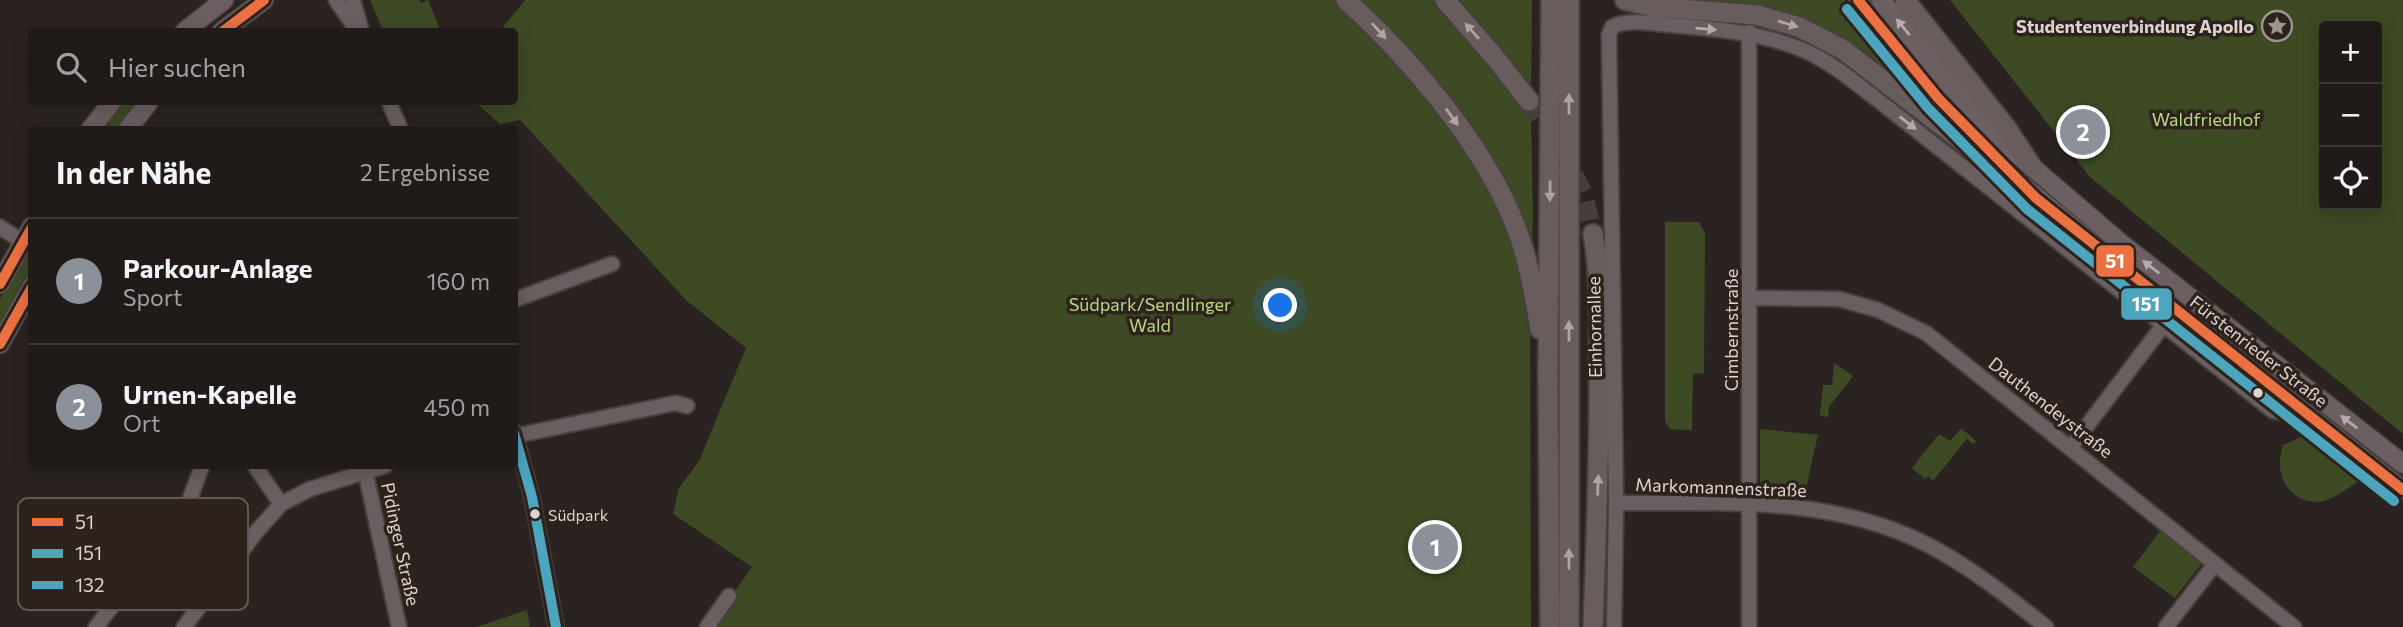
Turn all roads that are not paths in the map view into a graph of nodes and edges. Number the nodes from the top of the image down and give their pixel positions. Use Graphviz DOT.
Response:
graph roads {
  1 [pos="224,0"];
  2 [pos="264,0"];
  3 [pos="336,0"];
  4 [pos="354,0"];
  5 [pos="1346,0"];
  6 [pos="1445,0"];
  7 [pos="1625,0"];
  8 [pos="1858,0"];
  9 [pos="1881,0"];
  10 [pos="1905,0"];
  11 [pos="1563,1"];
  12 [pos="1612,27"];
  13 [pos="189,28"];
  14 [pos="226,28"];
  15 [pos="357,28"];
  16 [pos="359,28"];
  17 [pos="1749,32"];
  18 [pos="1529,101"];
  19 [pos="110,105"];
  20 [pos="142,105"];
  21 [pos="390,105"];
  22 [pos="93,126"];
  23 [pos="129,126"];
  24 [pos="399,126"];
  25 [pos="2032,167"];
  26 [pos="2036,198"];
  27 [pos="0,227"];
  28 [pos="27,234"];
  29 [pos="1593,234"];
  30 [pos="612,264"];
  31 [pos="0,284"];
  32 [pos="28,293"];
  33 [pos="1750,298"];
  34 [pos="518,299"];
  35 [pos="2170,317"];
  36 [pos="0,344"];
  37 [pos="1548,374"];
  38 [pos="687,406"];
  39 [pos="518,433"];
  40 [pos="518,445"];
  41 [pos="2071,447"];
  42 [pos="2403,464"];
  43 [pos="201,469"];
  44 [pos="257,469"];
  45 [pos="370,469"];
  46 [pos="365,470"];
  47 [pos="2403,489"];
  48 [pos="190,498"];
  49 [pos="1616,503"];
  50 [pos="281,504"];
  51 [pos="1749,504"];
  52 [pos="248,543"];
  53 [pos="2215,564"];
  54 [pos="729,596"];
  55 [pos="109,610"];
  56 [pos="197,610"];
  57 [pos="96,627"];
  58 [pos="184,627"];
  59 [pos="399,627"];
  60 [pos="556,627"];
  61 [pos="707,627"];
  62 [pos="1550,627"];
  63 [pos="1569,627"];
  64 [pos="1593,627"];
  65 [pos="1614,627"];
  66 [pos="1749,627"];
  67 [pos="2046,627"];
  68 [pos="2166,627"];
  69 [pos="2294,627"];
  1 -- 13 [label="main road"];
  2 -- 14 [label="main road"];
  3 -- 15 [label="street"];
  4 -- 16 [label="street"];
  5 -- 37 [label="highway, one-way"];
  18 -- 6 [label="highway, one-way"];
  7 -- 26 [label="highway, one-way"];
  8 -- 26 [label="main road, Fürstenrieder Straße"];
  25 -- 9 [label="main road, Fürstenrieder Straße, one-way"];
  10 -- 25 [label="highway"];
  11 -- 37 [label="highway, one-way"];
  63 -- 11 [label="highway, one-way"];
  12 -- 17 [label="street, Fürstenrieder Straße, one-way"];
  12 -- 49 [label="street, Einhornallee"];
  17 -- 33 [label="street, Cimbernstraße"];
  17 -- 35 [label="street, Fürstenrieder Straße, one-way"];
  19 -- 22 [label="main road"];
  20 -- 23 [label="main road"];
  21 -- 24 [label="street"];
  42 -- 25 [label="main road, Fürstenrieder Straße, one-way"];
  26 -- 35 [label="main road, Fürstenrieder Straße"];
  27 -- 28 [label="street"];
  28 -- 31 [label="main road"];
  64 -- 29 [label="highway, one-way"];
  30 -- 34 [label="street"];
  32 -- 36 [label="main road"];
  33 -- 41 [label="street, Dauthendeystraße"];
  33 -- 51 [label="street, Cimbernstraße"];
  35 -- 41 [label="street"];
  35 -- 47 [label="main road, Fürstenrieder Straße"];
  37 -- 62 [label="highway"];
  38 -- 39 [label="street"];
  40 -- 60 [label="street"];
  41 -- 53 [label="street, Dauthendeystraße"];
  43 -- 48 [label="street"];
  44 -- 50 [label="street"];
  45 -- 46 [label="street"];
  46 -- 50 [label="street"];
  46 -- 59 [label="street, Pidinger Straße"];
  49 -- 51 [label="street, Markomannenstraße"];
  49 -- 65 [label="street, Einhornallee"];
  50 -- 52 [label="street"];
  51 -- 66 [label="street, Cimbernstraße"];
  51 -- 67 [label="street, Markomannenstraße"];
  53 -- 68 [label="street"];
  53 -- 69 [label="street, Dauthendeystraße"];
  54 -- 61 [label="street"];
  55 -- 57 [label="street"];
  56 -- 58 [label="street"];
}
